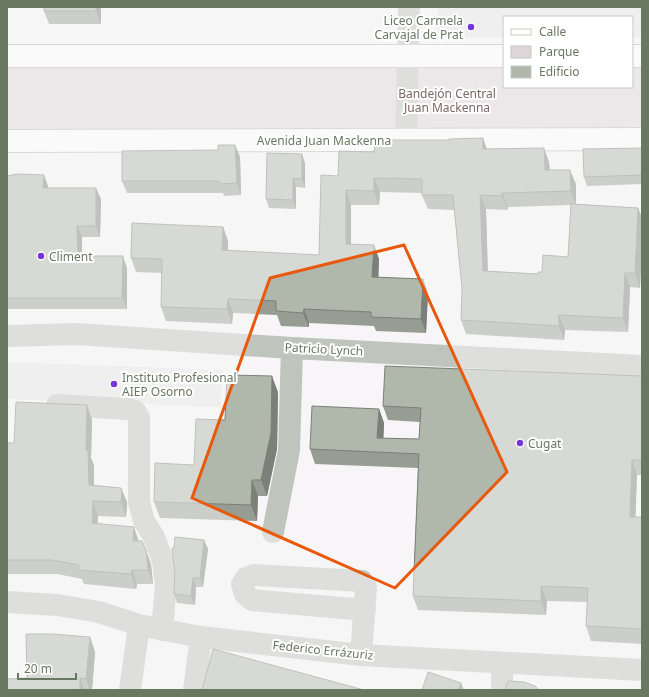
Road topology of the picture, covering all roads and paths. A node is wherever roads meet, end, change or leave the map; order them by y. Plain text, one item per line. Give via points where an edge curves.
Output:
1 (409, 7) edge
2 (7, 56) edge
3 (408, 56) junction
4 (503, 56) edge
5 (406, 140) junction
6 (642, 140) edge
7 (7, 141) edge
8 (7, 336) edge
9 (292, 348) junction
10 (642, 366) edge
11 (40, 404) edge
12 (273, 532) dead end
13 (7, 602) edge
14 (365, 610) junction
15 (139, 625) junction
16 (162, 630) junction
17 (201, 637) junction
18 (361, 655) junction
19 (502, 663) junction
20 (642, 670) edge
21 (130, 690) edge
22 (194, 690) edge
23 (502, 690) edge

1 - 3 street
2 - 3 main road
3 - 4 main road
3 - 5 street
5 - 6 main road, Avenida Juan Mackenna
5 - 7 main road, Avenida Juan Mackenna
8 - 9 street, Patricio Lynch via 76,334
9 - 10 street, Patricio Lynch
9 - 12 street via 289,450
11 - 16 street via 128,409 135,411 139,418 139,502 144,521 154,537 163,561 166,584
13 - 15 street, Federico Errázuriz via 57,605 98,612
14 - 14 street via 366,587 362,581 254,575 246,578 242,584 244,594 252,600
14 - 18 street
15 - 16 street, Federico Errázuriz
15 - 21 street
16 - 17 street, Federico Errázuriz
17 - 18 street, Federico Errázuriz
17 - 22 street
18 - 19 street, Federico Errázuriz
19 - 20 street, Federico Errázuriz
19 - 23 street

